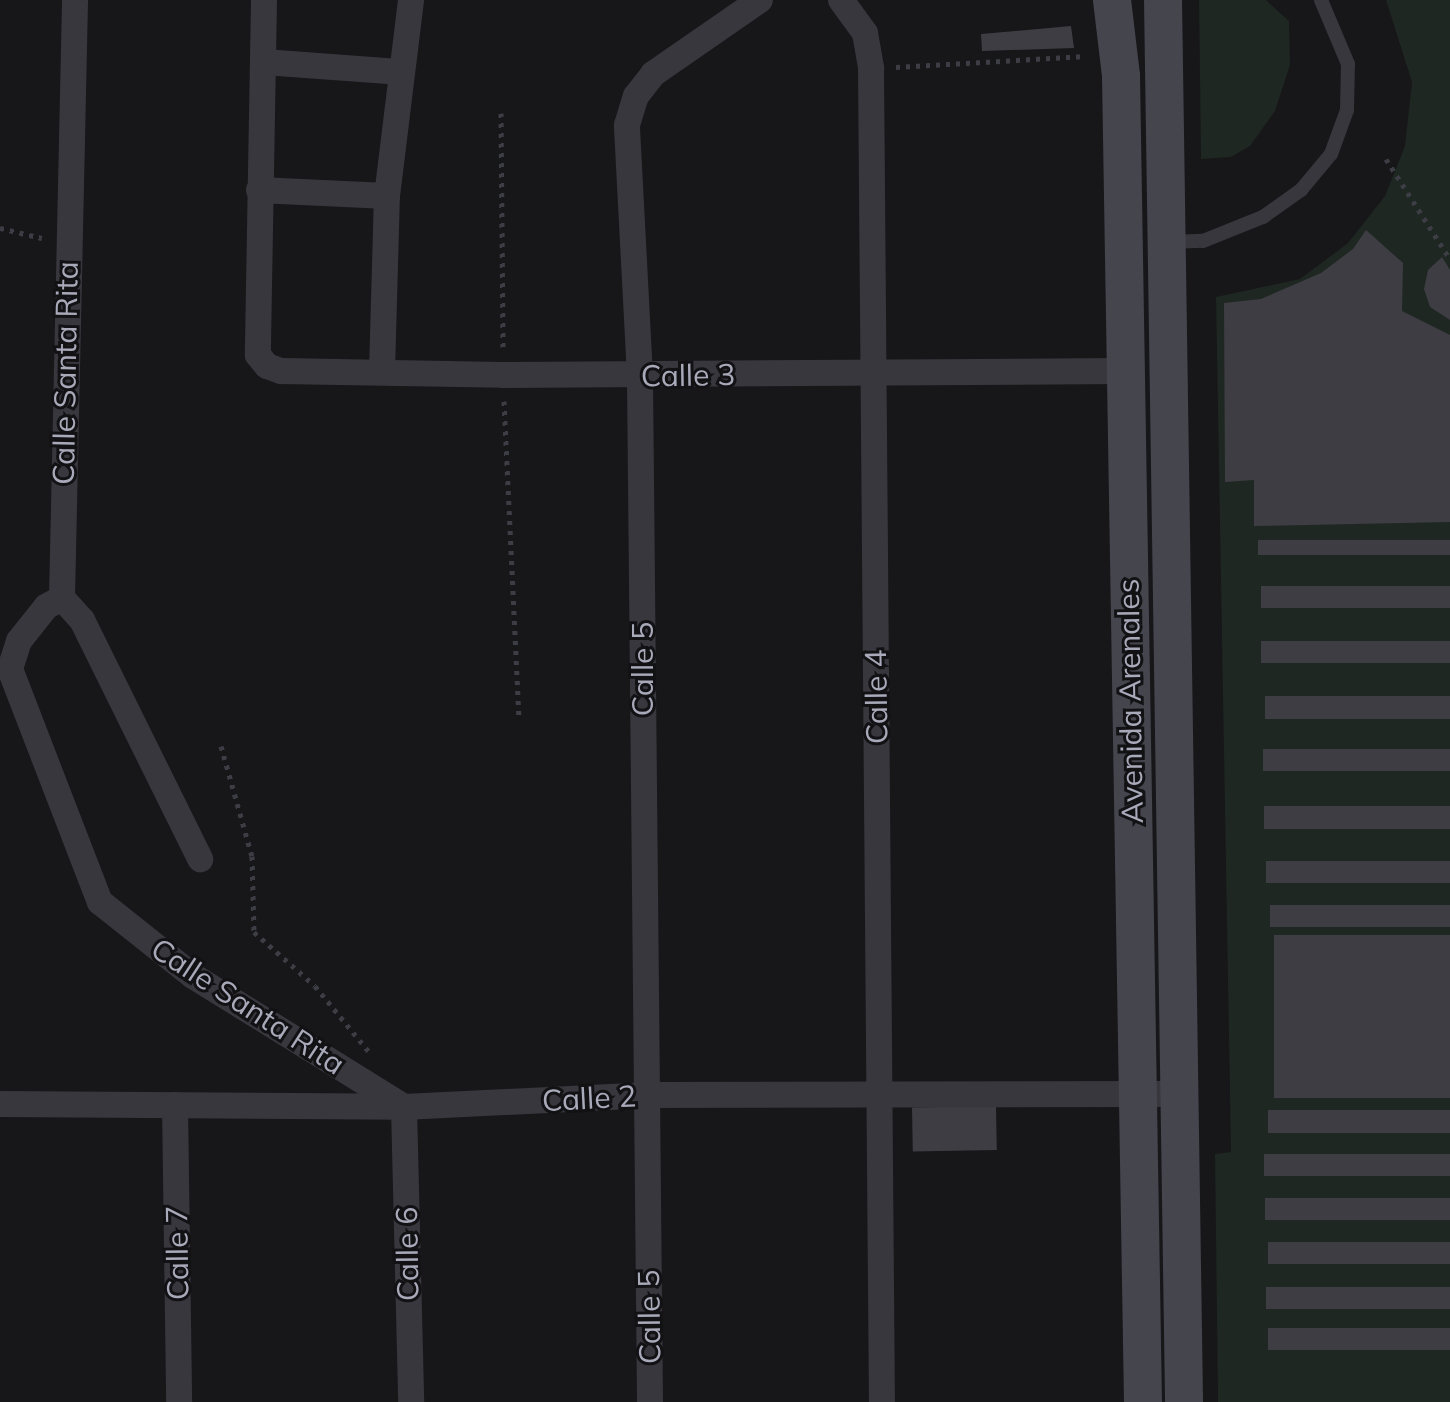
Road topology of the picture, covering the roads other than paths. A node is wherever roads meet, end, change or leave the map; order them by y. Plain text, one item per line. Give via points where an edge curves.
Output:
1 (75, 0) edge
2 (264, 0) edge
3 (411, 0) edge
4 (760, 0) edge
5 (841, 0) edge
6 (1112, 0) edge
7 (1163, 0) edge
8 (1321, 0) edge
9 (264, 62) junction
10 (399, 72) junction
11 (259, 190) junction
12 (387, 196) junction
13 (1165, 242) junction
14 (1124, 371) junction
15 (382, 372) junction
16 (872, 373) junction
17 (640, 376) junction
18 (62, 598) junction
19 (200, 859) dead end
20 (1138, 1093) junction
21 (880, 1094) junction
22 (1178, 1094) junction
23 (646, 1095) junction
24 (0, 1104) edge
25 (175, 1105) junction
26 (404, 1107) junction
27 (179, 1402) edge
28 (411, 1402) edge
29 (650, 1402) edge
30 (882, 1402) edge
31 (1143, 1402) edge
32 (1184, 1402) edge

1 - 18 street, Calle Santa Rita
2 - 9 street
3 - 10 street
4 - 17 street, Calle 5 via 653,74 636,96 627,125
5 - 16 street, Calle 4 via 865,33 871,68
6 - 14 street, Avenida Arenales via 1119,54
7 - 13 street, Avenida Arenales via 1168,96
8 - 13 lane via 1334,19 1348,64 1347,110 1331,154 1301,190 1263,217 1203,241
9 - 10 street
9 - 11 street
10 - 12 street
11 - 12 street
11 - 15 street, Calle 3 via 258,355 281,371
12 - 15 street
13 - 22 street, Avenida Arenales
14 - 16 street, Calle 3
14 - 20 street, Avenida Arenales
15 - 17 street, Calle 3
16 - 17 street, Calle 3
16 - 21 street, Calle 4
17 - 23 street, Calle 5
18 - 19 street via 82,620
18 - 26 street, Calle Santa Rita via 46,607 19,641 10,669 100,902 193,976
20 - 21 street, Calle 2
20 - 22 street, Calle 2
20 - 31 street, Avenida Arenales
21 - 23 street, Calle 2
21 - 30 street, Calle 4
22 - 32 street, Avenida Arenales
23 - 26 street, Calle 2
23 - 29 street, Calle 5
24 - 25 street, Calle 2
25 - 26 street, Calle 2
25 - 27 street, Calle 7
26 - 28 street, Calle 6

